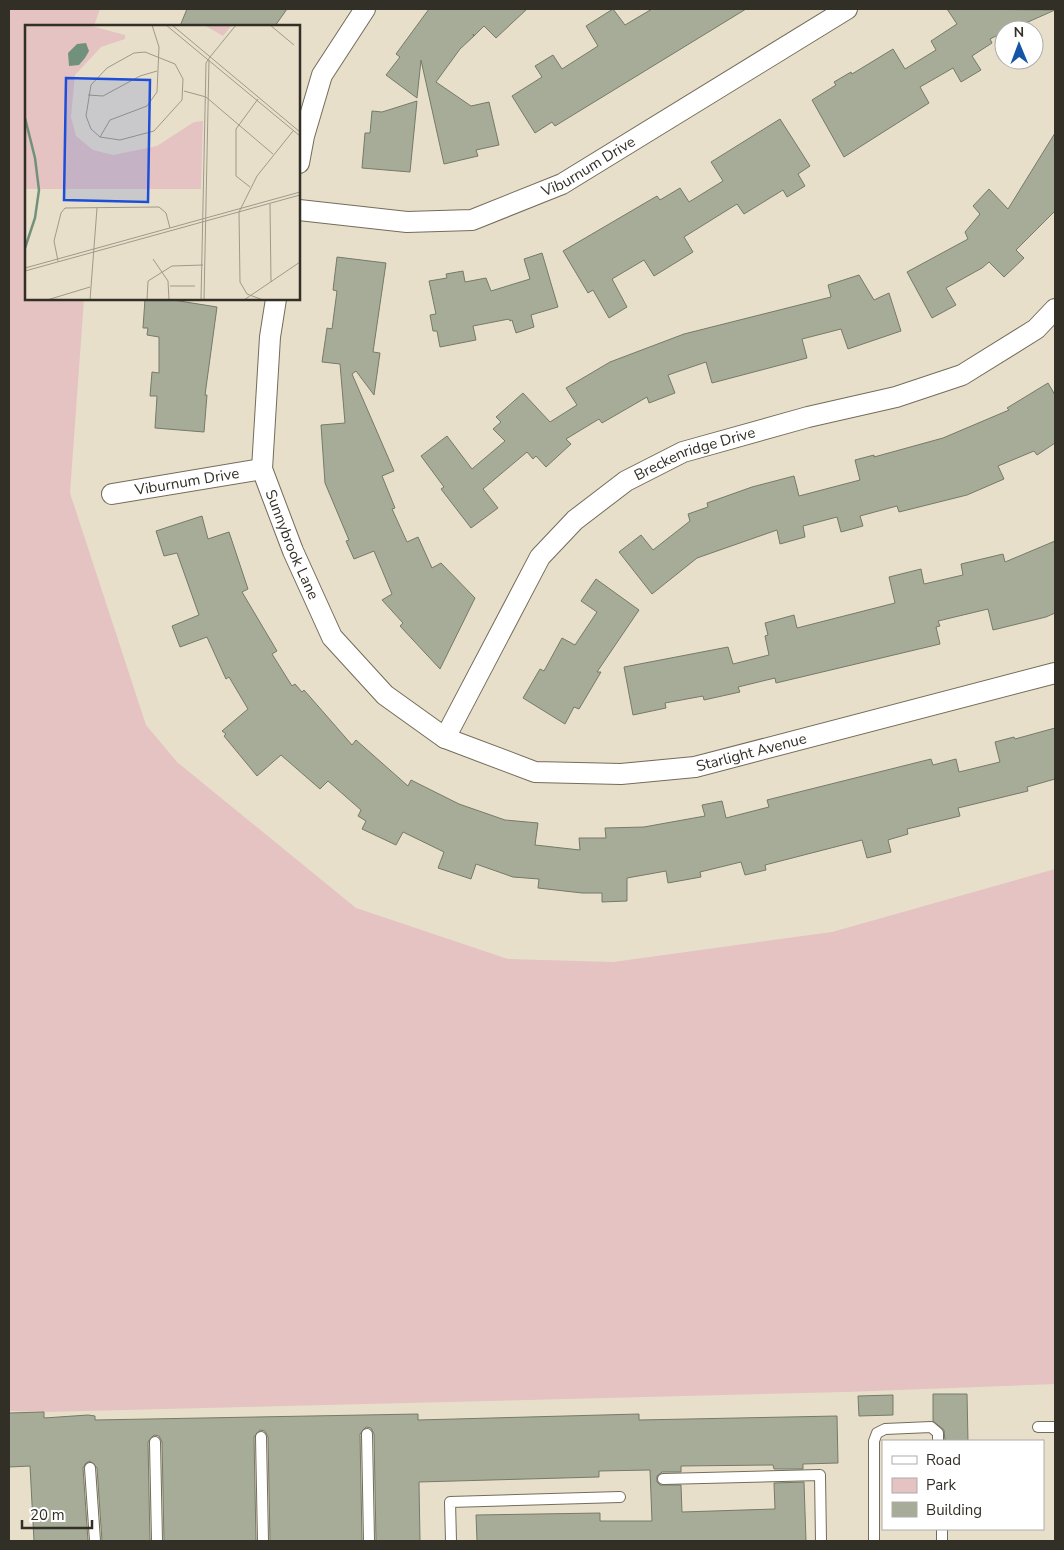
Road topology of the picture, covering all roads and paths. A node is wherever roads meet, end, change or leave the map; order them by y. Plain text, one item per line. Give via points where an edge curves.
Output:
1 (365, 9) edge
2 (847, 9) edge
3 (300, 158) edge
4 (300, 210) edge
5 (276, 300) edge
6 (1055, 309) edge
7 (262, 470) junction
8 (112, 494) dead end
9 (1055, 673) edge
10 (444, 738) junction
11 (1038, 1427) dead end
12 (1055, 1427) edge
13 (367, 1434) dead end
14 (261, 1437) dead end
15 (938, 1440) edge
16 (155, 1442) dead end
17 (90, 1468) dead end
18 (663, 1479) dead end
19 (620, 1497) dead end
20 (95, 1541) edge
21 (157, 1541) edge
22 (263, 1541) edge
23 (369, 1541) edge
24 (451, 1541) edge
25 (821, 1541) edge
26 (874, 1541) edge

1 - 3 street via 322,75
2 - 4 street, Viburnum Drive via 562,184 472,220 408,222
5 - 7 street, Sunnybrook Lane via 270,337
6 - 10 street, Breckenridge Drive via 1036,329 962,375 896,397 808,417 683,452 626,481 574,520 540,557
7 - 8 street, Viburnum Drive
7 - 10 street, Sunnybrook Lane via 293,551 332,636 385,695
9 - 10 street, Starlight Avenue via 685,768 621,774 535,772
11 - 12 lane
13 - 23 lane
14 - 22 lane
15 - 26 lane via 938,1433 931,1427 884,1428 876,1432
16 - 21 lane
17 - 20 lane
18 - 25 lane via 820,1475
19 - 24 lane via 450,1502

